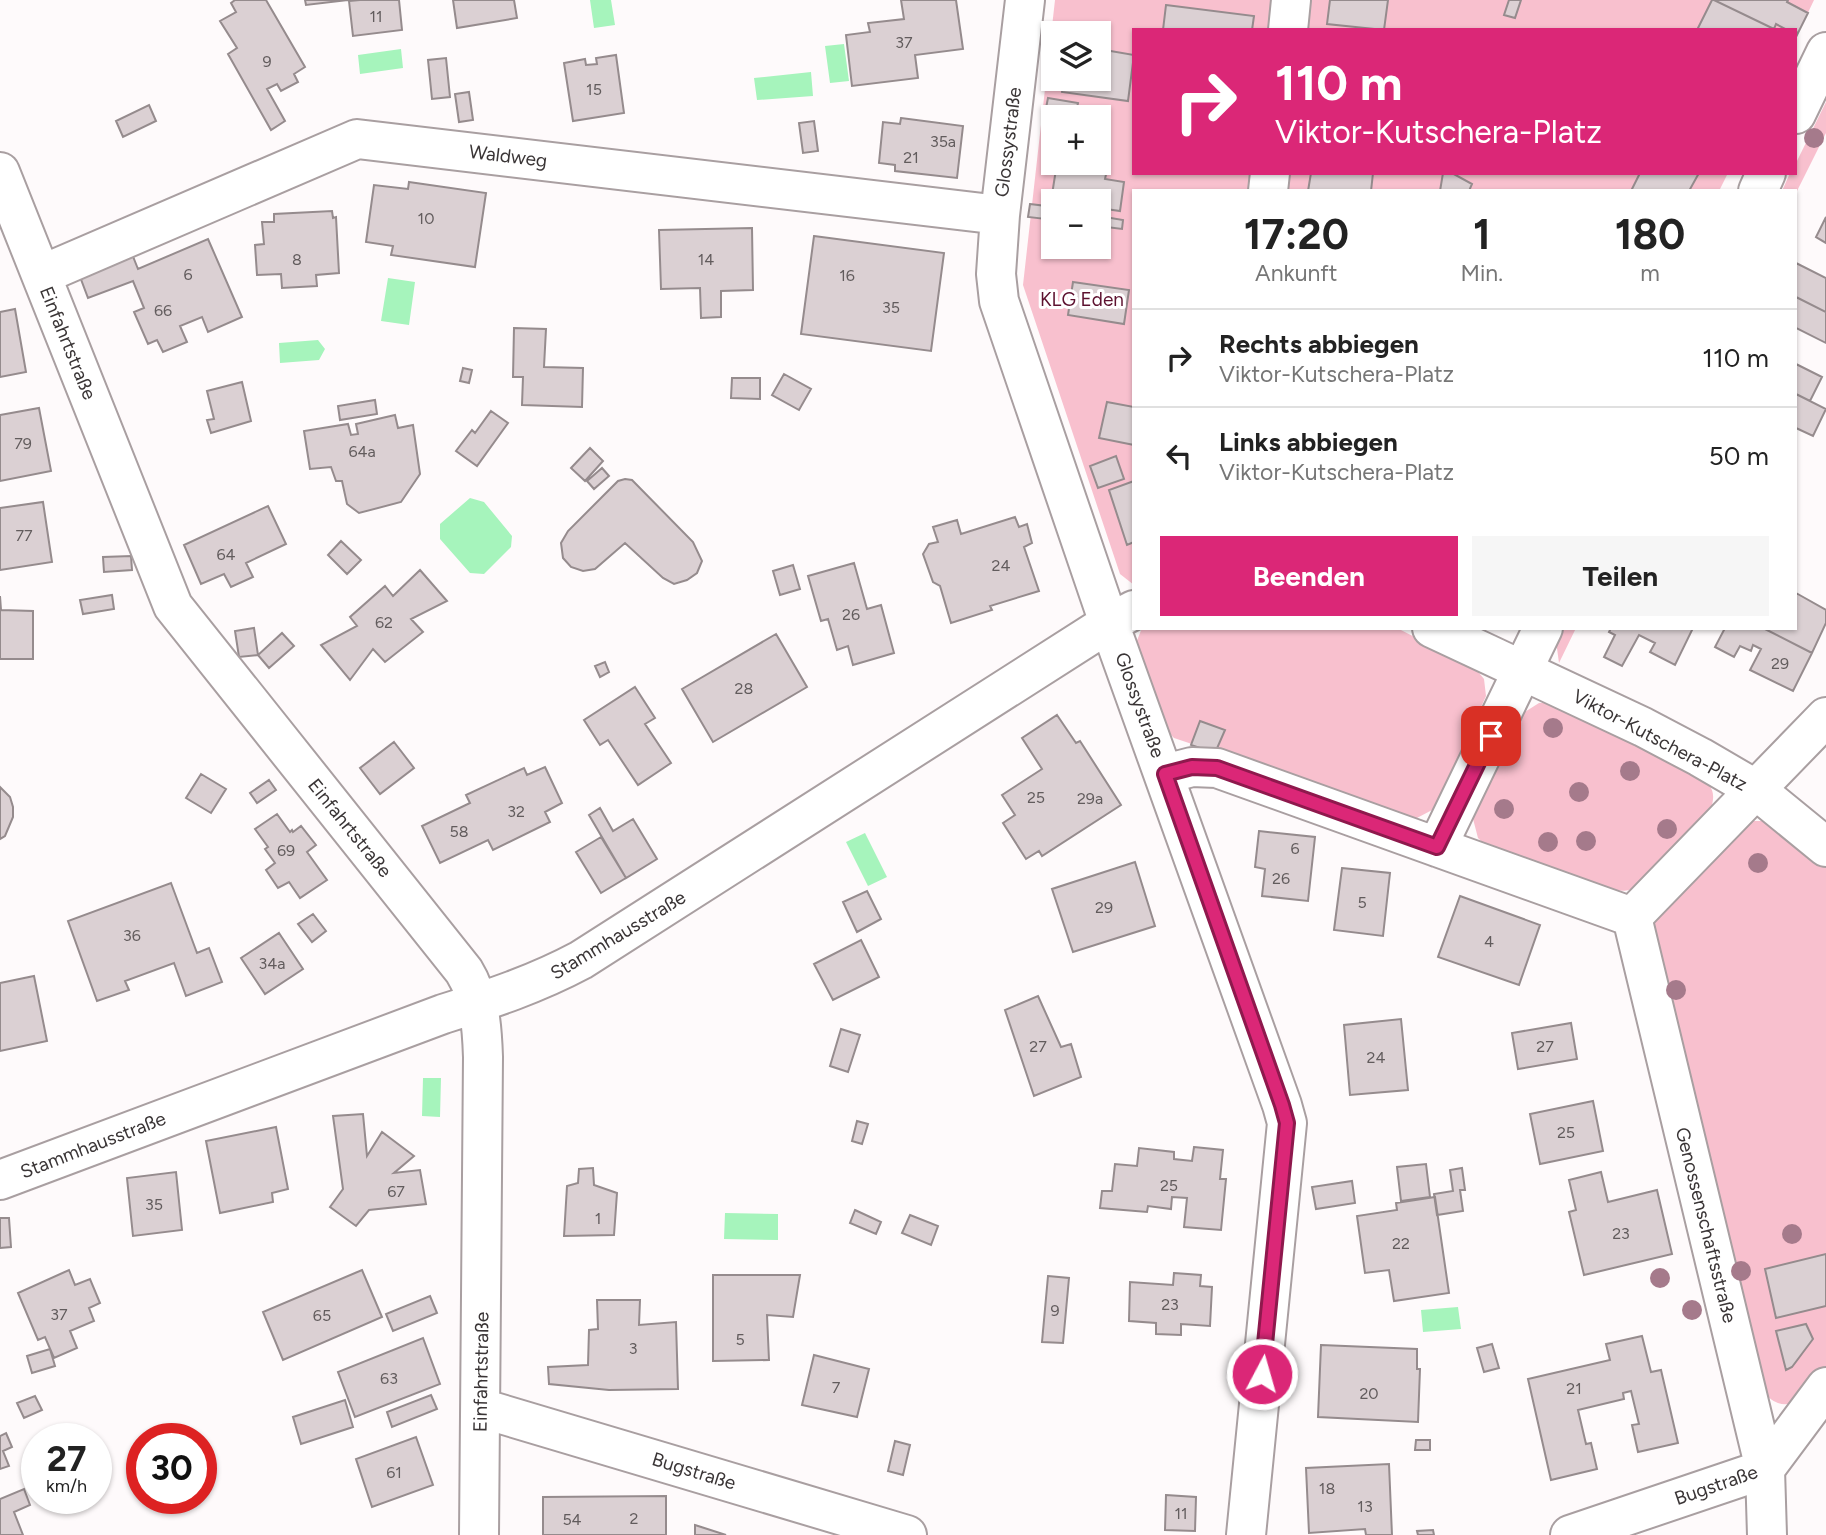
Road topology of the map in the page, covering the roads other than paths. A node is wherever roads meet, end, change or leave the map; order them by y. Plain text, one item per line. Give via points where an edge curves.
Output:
1 (1025, 0) edge
2 (1291, 0) edge
3 (1288, 28) edge
4 (1826, 52) edge
5 (1797, 112) edge
6 (0, 172) edge
7 (1000, 215) junction
8 (41, 275) junction
9 (1122, 616) edge
10 (1436, 630) edge
11 (1542, 630) edge
12 (1523, 670) junction
13 (1826, 717) edge
14 (1165, 774) junction
15 (1755, 789) junction
16 (1437, 847) junction
17 (1826, 847) edge
18 (1632, 917) junction
19 (478, 1003) junction
20 (0, 1180) edge
21 (1826, 1387) edge
22 (481, 1408) junction
23 (1765, 1469) junction
24 (479, 1535) edge
25 (907, 1535) edge
26 (1246, 1535) edge
27 (1570, 1535) edge
28 (1767, 1535) edge

1 - 7 street, Glossystraße
2 - 3 street
4 - 5 street
6 - 8 street, Einfahrtstraße
7 - 8 street, Waldweg via 357,139
7 - 9 street, Glossystraße via 999,301
8 - 19 street, Einfahrtstraße via 173,607 464,971
9 - 14 street, Glossystraße
9 - 19 street, Stammhausstraße via 581,960 547,978
10 - 12 street, Viktor-Kutschera-Platz
11 - 12 street
12 - 15 street, Viktor-Kutschera-Platz via 1643,727
12 - 16 street
13 - 15 street
14 - 16 street via 1192,767 1217,768
14 - 26 street, Glossystraße via 1287,1123
15 - 17 street
15 - 18 street, Viktor-Kutschera-Platz
16 - 18 street
18 - 23 street, Genossenschaftsstraße
19 - 20 street, Stammhausstraße
19 - 22 street, Einfahrtstraße via 483,1057
21 - 23 street, Bugstraße
22 - 24 street, Einfahrtstraße
22 - 25 street, Bugstraße
23 - 27 street, Bugstraße
23 - 28 street, Genossenschaftsstraße

